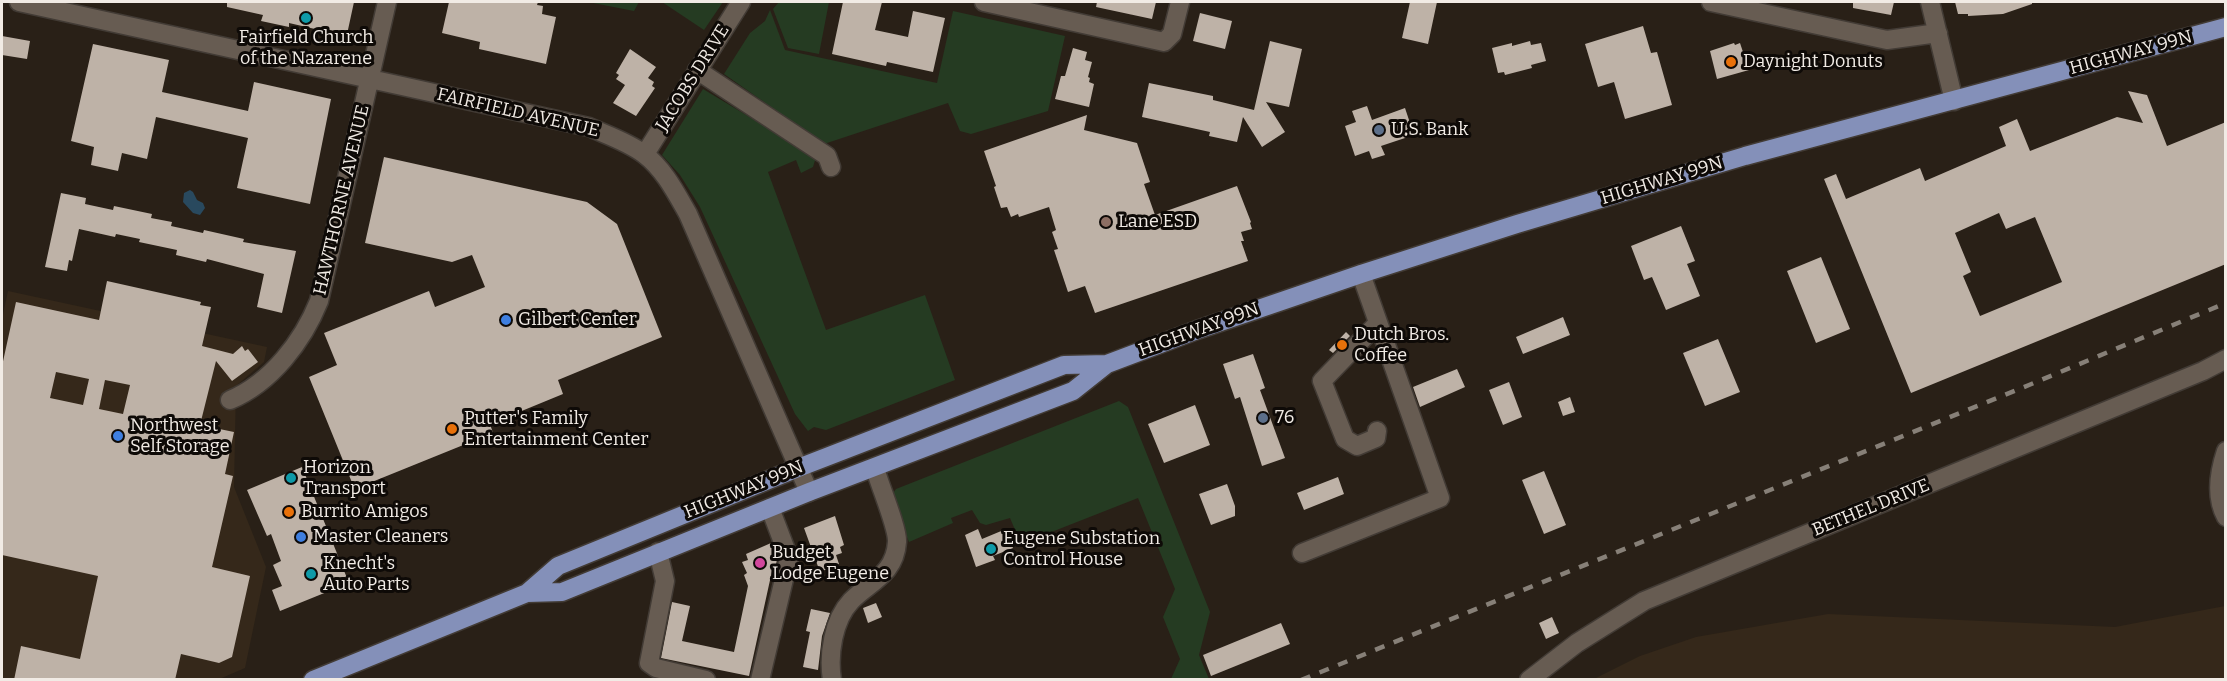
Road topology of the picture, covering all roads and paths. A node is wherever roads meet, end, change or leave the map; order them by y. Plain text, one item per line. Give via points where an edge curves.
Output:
1 (19, 2) edge
2 (387, 2) edge
3 (741, 2) edge
4 (984, 2) edge
5 (1180, 2) edge
6 (1711, 2) edge
7 (1930, 2) edge
8 (2226, 27) edge
9 (1938, 33) junction
10 (697, 70) junction
11 (370, 79) junction
12 (1954, 101) junction
13 (645, 154) junction
14 (831, 167) dead end
15 (1361, 274) junction
16 (1378, 323) junction
17 (1107, 364) junction
18 (2224, 365) edge
19 (230, 400) dead end
20 (1377, 431) dead end
21 (2226, 451) edge
22 (798, 468) junction
23 (875, 468) junction
24 (809, 492) junction
25 (770, 508) junction
26 (2226, 517) edge
27 (658, 552) junction
28 (1302, 553) dead end
29 (527, 593) junction
30 (313, 680) edge
31 (706, 680) edge
32 (760, 680) edge
33 (832, 680) edge
34 (1529, 680) edge

1 - 11 street, FAIRFIELD AVENUE
2 - 11 street, HAWTHORNE AVENUE
3 - 10 street, JACOBS DRIVE
4 - 5 street via 1164,42 1172,34
6 - 9 street via 1887,40
7 - 9 street
8 - 12 main road, HIGHWAY 99N
9 - 12 street
10 - 13 street, JACOBS DRIVE
10 - 14 street via 827,156
11 - 13 street, FAIRFIELD AVENUE via 589,127
11 - 19 street, HAWTHORNE AVENUE via 313,316 286,355 259,382
12 - 15 main road, HIGHWAY 99N via 1713,166
13 - 22 street, FAIRFIELD AVENUE via 669,181 688,214
15 - 16 street
15 - 17 main road, HIGHWAY 99N
16 - 20 street via 1322,381 1345,440 1357,446 1376,438
16 - 28 street via 1440,498
17 - 22 main road, HIGHWAY 99N via 1064,364
17 - 23 main road, HIGHWAY 99N via 1073,391
18 - 34 street, BETHEL DRIVE via 1644,601 1577,643
21 - 26 street via 2220,468 2219,493
22 - 24 street, FAIRFIELD AVENUE
22 - 29 main road, HIGHWAY 99N via 558,566
23 - 24 main road, HIGHWAY 99N
23 - 33 street via 896,533 896,547 883,575 845,608 835,631
24 - 25 main road, HIGHWAY 99N
25 - 27 main road, HIGHWAY 99N
25 - 32 street via 789,558
27 - 29 main road, HIGHWAY 99N via 562,592
27 - 31 street via 665,581 649,663 656,669
29 - 30 main road, HIGHWAY 99N

